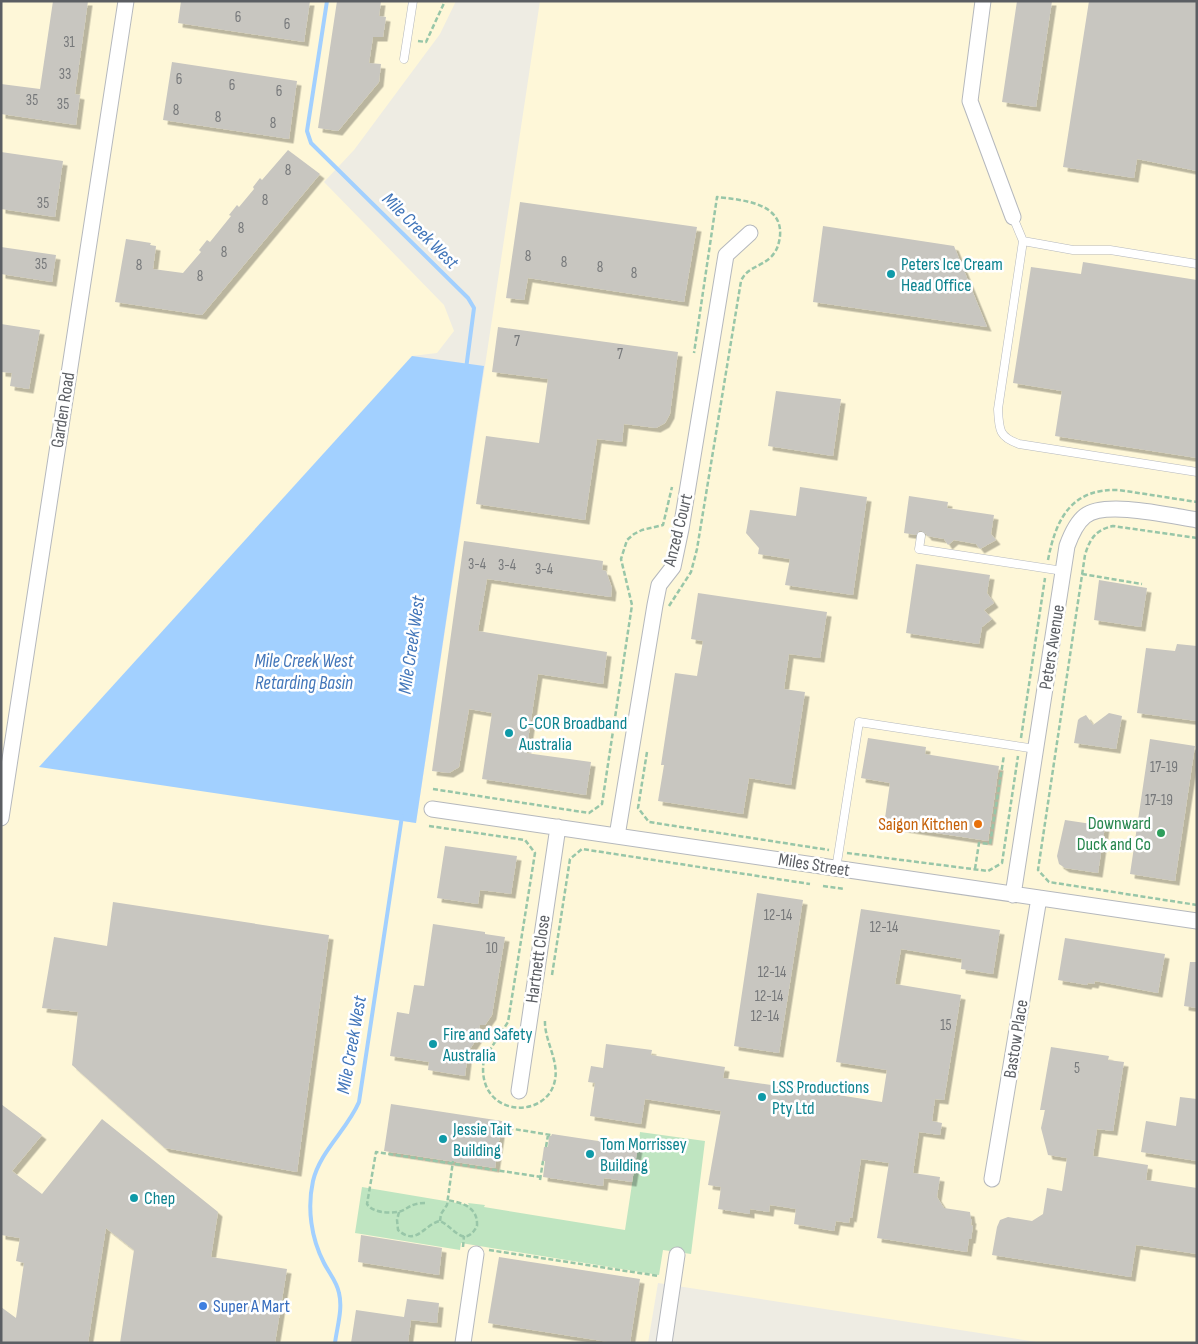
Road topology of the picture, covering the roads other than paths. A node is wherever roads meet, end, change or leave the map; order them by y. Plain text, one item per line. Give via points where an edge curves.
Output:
1 (126, 1) edge
2 (412, 1) edge
3 (983, 1) edge
4 (404, 59) dead end
5 (1013, 217) joint
6 (750, 233) dead end
7 (1024, 241) junction
8 (1197, 264) edge
9 (1197, 472) edge
10 (1197, 520) edge
11 (921, 536) dead end
12 (1063, 571) junction
13 (1036, 749) junction
14 (432, 809) dead end
15 (1, 818) edge
16 (558, 827) junction
17 (617, 836) junction
18 (836, 869) junction
19 (1013, 895) junction
20 (1038, 898) junction
21 (1197, 921) edge
22 (519, 1091) dead end
23 (992, 1179) dead end
24 (473, 1252) road end
25 (678, 1255) dead end
26 (463, 1343) edge
27 (664, 1343) edge

1 - 15 street, Garden Road
2 - 4 lane
3 - 5 street via 970,102
5 - 7 lane
6 - 17 street, Anzed Court via 726,255 681,529 673,567 660,585 655,605
7 - 8 lane
7 - 9 lane via 998,409 998,427 1007,440
10 - 12 street, Peters Avenue via 1101,508 1085,515 1073,530
11 - 12 lane via 919,549
12 - 13 street, Peters Avenue
13 - 18 lane via 859,722
13 - 19 street, Peters Avenue
14 - 16 street, Miles Street
16 - 17 street, Miles Street
16 - 22 street, Hartnett Close
17 - 18 street, Miles Street
18 - 19 street, Miles Street
19 - 20 street, Miles Street
20 - 21 street, Miles Street
20 - 23 street, Bastow Place
24 - 26 street
25 - 27 street

